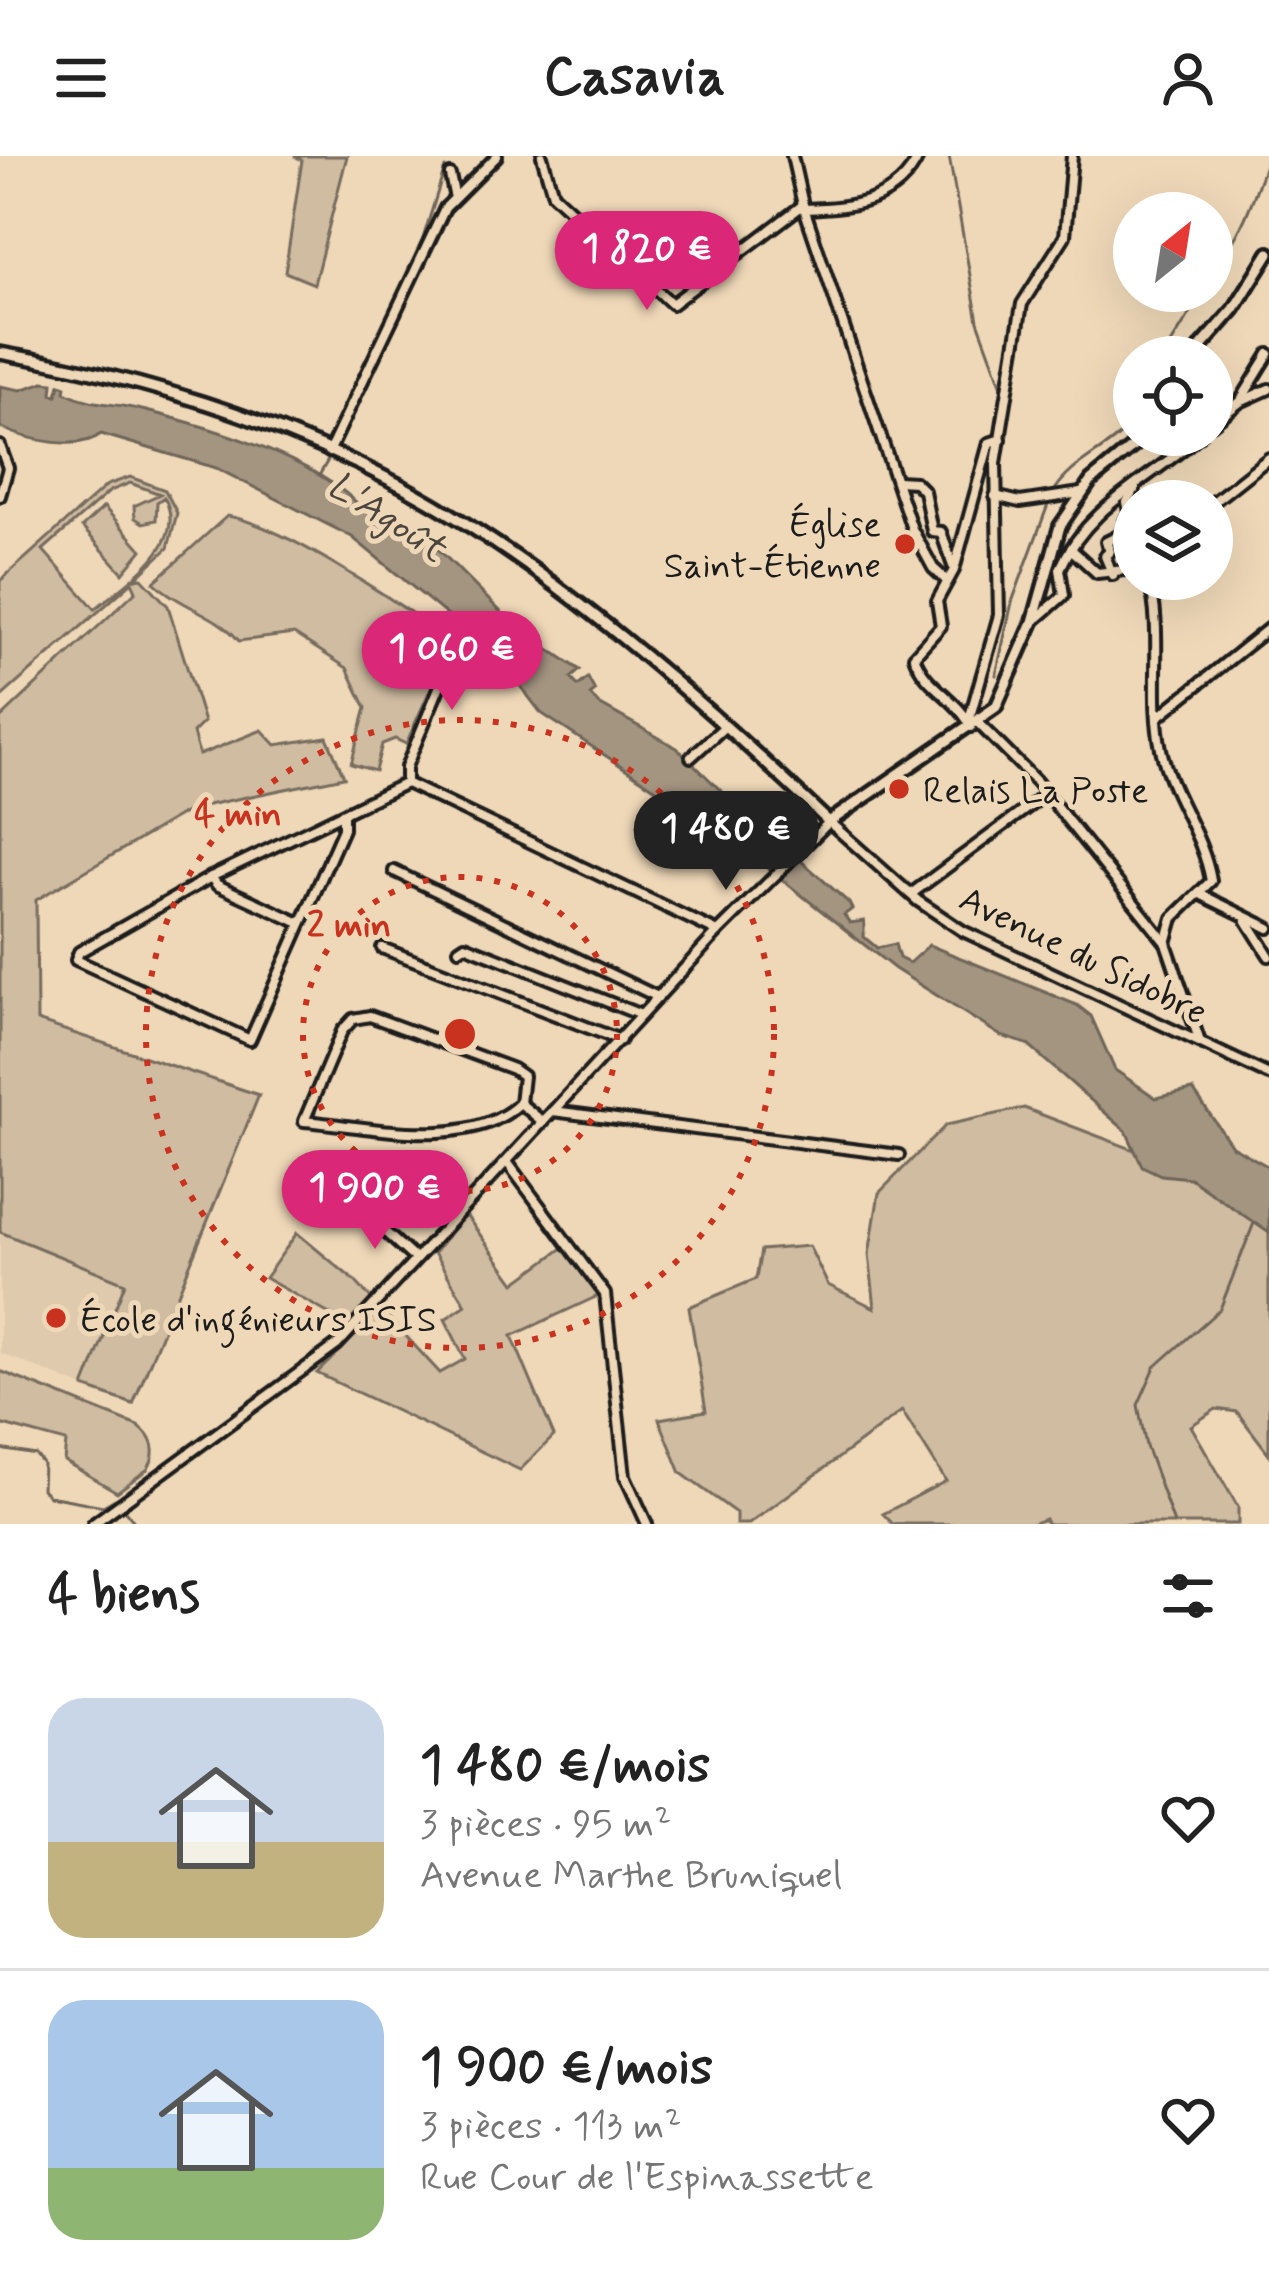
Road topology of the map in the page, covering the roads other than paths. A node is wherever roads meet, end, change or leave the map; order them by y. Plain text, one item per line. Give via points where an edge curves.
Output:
1 (497, 156) edge
2 (542, 156) edge
3 (792, 156) edge
4 (919, 156) edge
5 (1072, 156) edge
6 (450, 175) dead end
7 (454, 194) junction
8 (804, 207) junction
9 (1269, 254) edge
10 (1210, 336) edge
11 (0, 353) edge
12 (1269, 354) edge
13 (1269, 389) edge
14 (1240, 402) junction
15 (1233, 408) edge
16 (1001, 439) junction
17 (0, 446) edge
18 (328, 453) junction
19 (1123, 456) edge
20 (1174, 456) edge
21 (1269, 458) edge
22 (1143, 480) edge
23 (897, 481) junction
24 (1233, 486) edge
25 (1081, 493) junction
26 (0, 496) edge
27 (994, 496) junction
28 (1113, 499) edge
29 (932, 531) junction
30 (915, 535) junction
31 (1113, 538) edge
32 (1072, 551) junction
33 (954, 570) junction
34 (1113, 575) joint
35 (946, 580) junction
36 (1150, 600) edge
37 (1034, 622) junction
38 (1269, 628) edge
39 (459, 640) dead end
40 (1157, 718) junction
41 (972, 723) junction
42 (723, 728) junction
43 (691, 757) dead end
44 (406, 783) junction
45 (1046, 794) junction
46 (343, 815) junction
47 (829, 822) junction
48 (394, 871) dead end
49 (211, 877) junction
50 (910, 894) junction
51 (1202, 895) junction
52 (1247, 920) junction
53 (300, 923) junction
54 (1269, 928) edge
55 (718, 932) junction
56 (1166, 943) junction
57 (382, 948) dead end
58 (459, 949) dead end
59 (1269, 956) edge
60 (659, 997) junction
61 (642, 1015) junction
62 (1199, 1039) junction
63 (620, 1040) junction
64 (1269, 1075) edge
65 (520, 1103) junction
66 (554, 1111) junction
67 (543, 1122) junction
68 (899, 1155) dead end
69 (507, 1162) junction
70 (363, 1212) dead end
71 (416, 1259) junction
72 (93, 1524) edge
73 (647, 1524) edge

1 - 7 street
2 - 8 street via 553,194 672,304
3 - 8 street
4 - 8 street via 877,200
5 - 16 street via 1065,236 1022,304
6 - 7 street
7 - 18 street
8 - 23 street
9 - 10 main road
11 - 18 main road via 139,380
12 - 14 street
13 - 14 street
14 - 15 street
16 - 27 street
16 - 33 street via 989,442
17 - 26 street via 8,468
18 - 42 main road via 396,483 513,557
19 - 25 main road
20 - 22 street
21 - 24 street
23 - 29 street via 924,491
23 - 30 street
25 - 27 street via 1020,502
25 - 37 main road via 1048,551
27 - 41 street via 999,615
28 - 32 street
29 - 30 street
29 - 33 street via 941,532
30 - 35 street
31 - 34 street via 1105,556
32 - 34 street via 1097,573
32 - 37 street via 1060,569 1064,595
33 - 35 street
35 - 41 street via 937,601 941,626 914,656 932,688
36 - 40 street
37 - 41 main road via 1008,689
38 - 40 street
39 - 44 street
40 - 51 street via 1174,797 1208,865 1211,881
41 - 45 street
41 - 47 main road
42 - 43 street
42 - 47 main road
44 - 46 street
44 - 55 street
45 - 50 street
45 - 56 street
46 - 49 street
46 - 53 street
47 - 50 street, Avenue du Sidobre
47 - 55 street
48 - 60 street
49 - 53 street
49 - 53 street via 75,958 250,1040
50 - 62 street, Avenue du Sidobre via 963,931
51 - 52 street
51 - 56 street via 1173,918
52 - 54 street
52 - 59 street
55 - 60 street
56 - 62 street
57 - 63 street
58 - 61 street
60 - 61 street
61 - 63 street
62 - 64 street, Avenue du Sidobre
63 - 66 street
65 - 65 street via 462,1129 304,1121 342,1031 370,1016 513,1069 523,1076
65 - 67 street
66 - 67 street
66 - 68 street
67 - 69 street
69 - 71 street
69 - 73 street via 605,1294 625,1476
70 - 71 street
71 - 72 street via 312,1368

